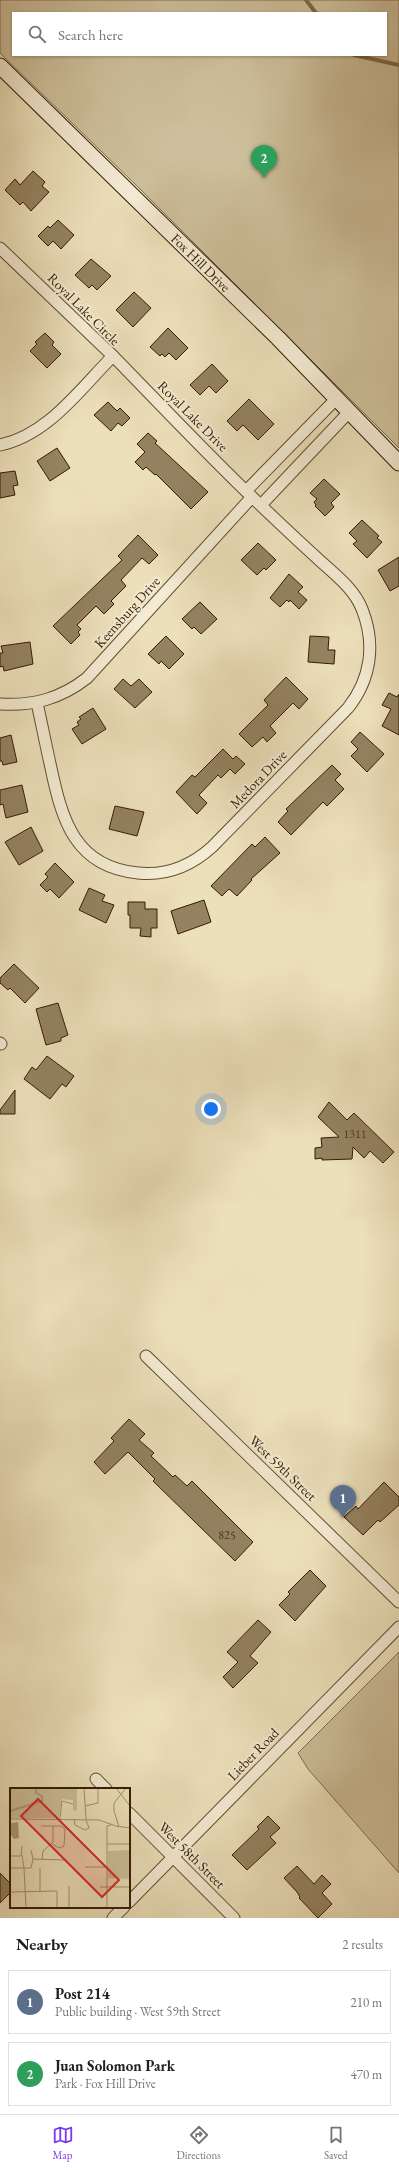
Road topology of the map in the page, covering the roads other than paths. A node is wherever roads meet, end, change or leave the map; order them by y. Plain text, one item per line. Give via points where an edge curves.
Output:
1 (0, 66) edge
2 (0, 248) edge
3 (113, 356) junction
4 (337, 398) junction
5 (350, 411) junction
6 (0, 445) edge
7 (399, 463) edge
8 (249, 494) junction
9 (261, 505) junction
10 (37, 703) junction
11 (0, 704) edge
12 (146, 1356) dead end
13 (399, 1602) edge
14 (399, 1627) edge
15 (96, 1779) dead end
16 (105, 1788) edge
17 (130, 1814) edge
18 (172, 1858) junction
19 (130, 1901) edge
20 (123, 1908) edge
21 (113, 1918) edge
22 (234, 1918) edge

1 - 4 street, Fox Hill Drive via 179,239
2 - 3 street, Royal Lake Circle
3 - 6 street, Royal Lake Circle via 48,422 26,436
3 - 8 street, Royal Lake Drive
4 - 5 street, Fox Hill Drive
4 - 8 street, Keensburg Drive
5 - 7 street, Fox Hill Drive
5 - 9 street
8 - 9 street, Medora Drive
8 - 10 street, Keensburg Drive via 87,678 65,694
9 - 10 street, Medora Drive via 352,593 362,608 368,624 370,662 360,690 348,708 212,847 188,865 152,874 128,872 89,853 76,840 61,813
10 - 11 street, Keensburg Drive
12 - 13 street, West 59th Street
14 - 18 street, Lieber Road
15 - 16 street
17 - 18 street, West 58th Street
18 - 19 street, Lieber Road
18 - 22 street, West 58th Street
20 - 21 street

